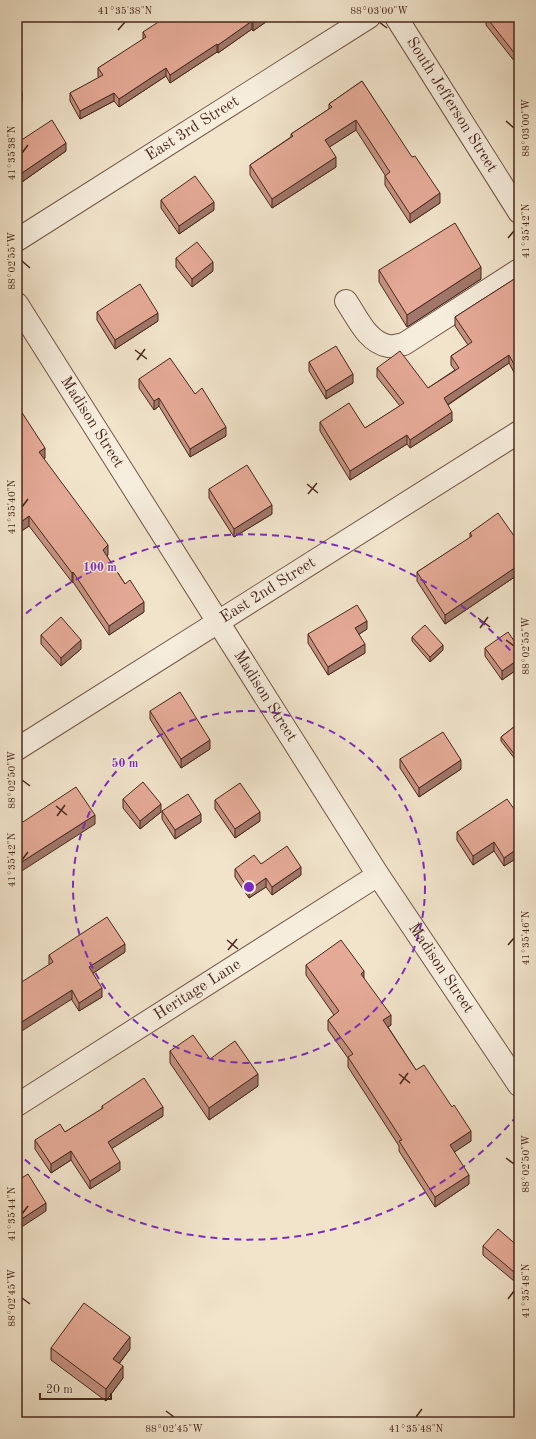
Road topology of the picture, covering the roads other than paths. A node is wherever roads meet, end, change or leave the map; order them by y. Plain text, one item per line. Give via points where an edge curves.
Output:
1 (369, 17) edge
2 (396, 17) edge
3 (519, 212) edge
4 (17, 240) edge
5 (519, 270) edge
6 (346, 301) dead end
7 (17, 304) edge
8 (519, 432) edge
9 (218, 621) junction
10 (17, 749) edge
11 (378, 875) junction
12 (519, 1086) edge
13 (17, 1105) edge

1 - 4 street, East 3rd Street
2 - 3 street, South Jefferson Street
5 - 6 street via 404,344 390,347 375,342
7 - 9 street, Madison Street
8 - 9 street, East 2nd Street
9 - 10 street, East 2nd Street
9 - 11 street, Madison Street
11 - 12 street, Madison Street
11 - 13 street, Heritage Lane

